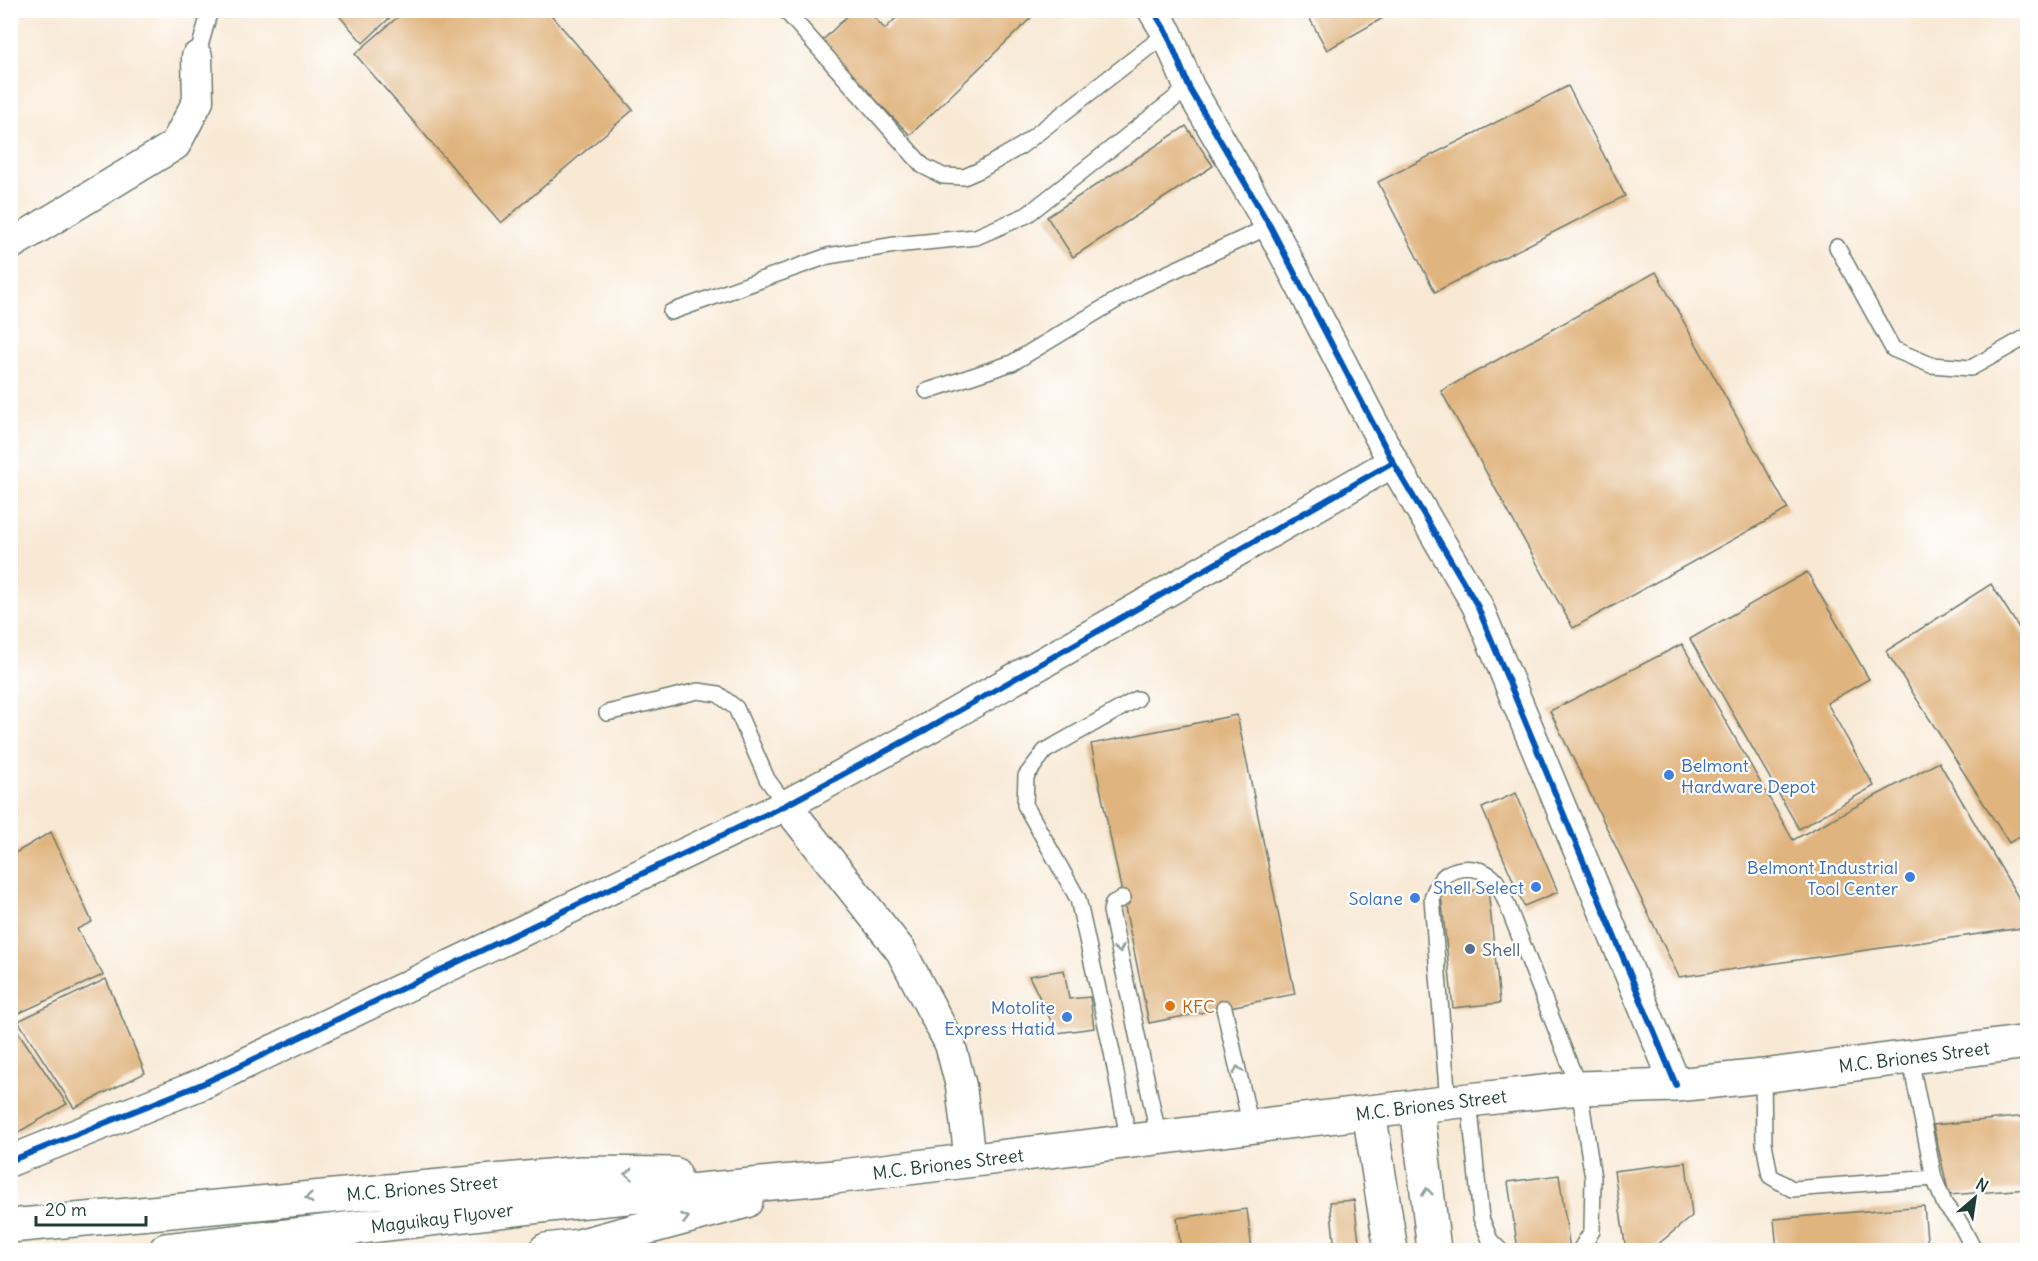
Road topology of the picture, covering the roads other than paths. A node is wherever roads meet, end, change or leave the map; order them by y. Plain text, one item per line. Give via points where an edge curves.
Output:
1 (210, 10) edge
2 (784, 10) edge
3 (1160, 22) edge
4 (197, 57) joint
5 (1190, 87) junction
6 (1270, 226) junction
7 (10, 245) edge
8 (1838, 247) dead end
9 (671, 312) dead end
10 (2028, 336) edge
11 (927, 391) dead end
12 (1393, 462) junction
13 (1137, 699) dead end
14 (607, 713) dead end
15 (786, 805) junction
16 (1123, 898) dead end
17 (1224, 1008) dead end
18 (2028, 1042) edge
19 (1910, 1058) junction
20 (1763, 1076) junction
21 (1676, 1085) junction
22 (1579, 1088) junction
23 (1445, 1103) junction
24 (1369, 1112) junction
25 (1251, 1127) junction
26 (1144, 1141) junction
27 (10, 1161) edge
28 (970, 1161) junction
29 (834, 1177) junction
30 (1934, 1178) junction
31 (575, 1202) joint
32 (10, 1226) edge
33 (166, 1251) edge
34 (546, 1251) edge
35 (1391, 1251) edge
36 (1434, 1251) edge
37 (1500, 1251) edge
38 (1580, 1251) edge
39 (1974, 1251) edge

1 - 4 lane
2 - 3 lane via 923,166 943,176 964,177 1021,146
3 - 5 street
4 - 7 street via 198,101 175,145
5 - 6 street
5 - 9 lane via 1027,215 976,237 828,256
6 - 11 lane via 1140,286 1012,363
6 - 12 street
8 - 10 lane via 1893,349 1931,365 1971,368
12 - 15 street via 927,729
12 - 21 street via 1477,605
13 - 26 lane via 1045,751 1026,776 1025,805 1078,899 1112,1052
14 - 15 lane via 698,691 718,694 736,708 767,779
15 - 27 street via 202,1084
15 - 28 street via 901,951 950,1044 961,1086
16 -> 26 lane via 1113,903 1111,911
25 -> 17 lane
18 - 19 main road, M.C. Briones Street
19 - 20 main road, M.C. Briones Street
19 - 30 lane
20 - 21 main road, M.C. Briones Street
20 - 30 lane via 1764,1143 1770,1176 1792,1189
21 - 22 main road, M.C. Briones Street
22 - 23 main road, M.C. Briones Street
22 - 23 lane via 1496,881 1485,872 1458,869 1437,885 1432,898
22 - 38 lane via 1593,1178 1592,1232
23 - 24 main road, M.C. Briones Street
36 -> 23 main road
23 - 37 lane via 1481,1218 1490,1240
24 - 25 main road, M.C. Briones Street
24 - 35 main road
25 - 26 main road, M.C. Briones Street
26 - 28 main road, M.C. Briones Street
28 - 29 main road, M.C. Briones Street
29 - 31 main road, M.C. Briones Street
29 -> 32 main road, M.C. Briones Street via 581,1173
34 -> 29 main road, M.C. Briones Street via 579,1246
30 - 39 lane via 1945,1205 1960,1223
31 - 33 main road, Maguikay Flyover

